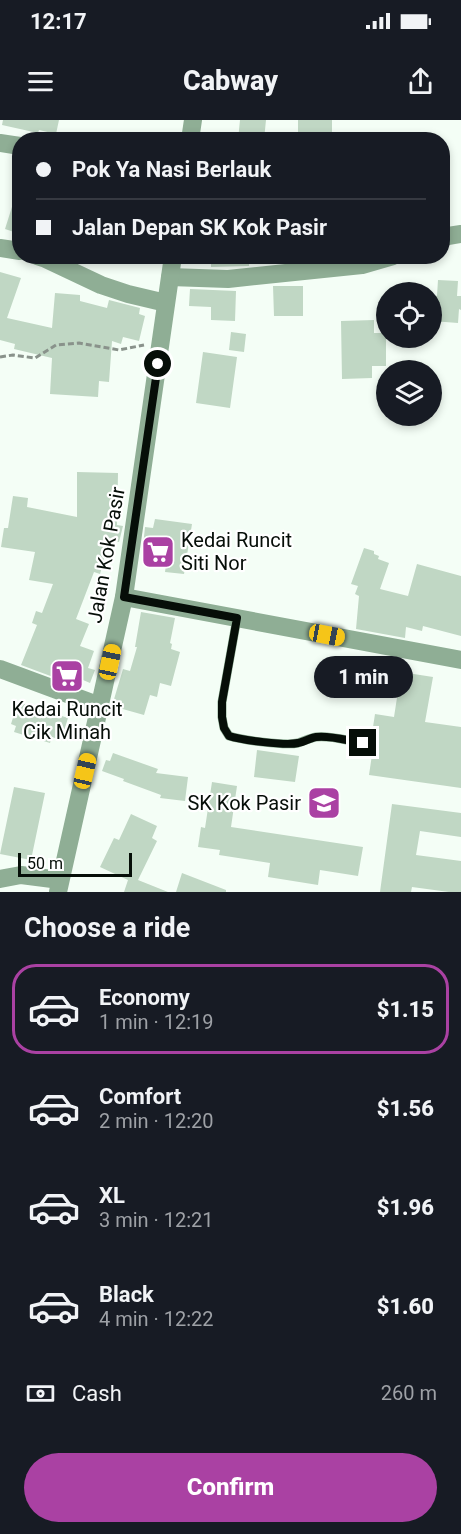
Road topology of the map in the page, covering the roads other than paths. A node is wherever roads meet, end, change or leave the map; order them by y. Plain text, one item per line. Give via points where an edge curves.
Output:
1 (57, 264) edge
2 (172, 264) edge
3 (365, 264) edge
4 (170, 277) junction
5 (166, 303) junction
6 (124, 597) junction
7 (237, 618) junction
8 (461, 660) edge
9 (0, 669) edge
10 (100, 706) junction
11 (363, 743) dead end
12 (0, 879) edge
13 (59, 886) edge

1 - 5 street via 101,285
2 - 4 street, Jalan Kok Pasir
3 - 4 street via 228,279
4 - 5 street, Jalan Kok Pasir
5 - 6 street, Jalan Kok Pasir
6 - 7 street
6 - 10 street, Jalan Kok Pasir
7 - 8 street
7 - 11 lane via 222,702 224,728 229,736 287,744 315,737
9 - 10 street
10 - 13 street, Jalan Kok Pasir
12 - 13 street via 21,875

